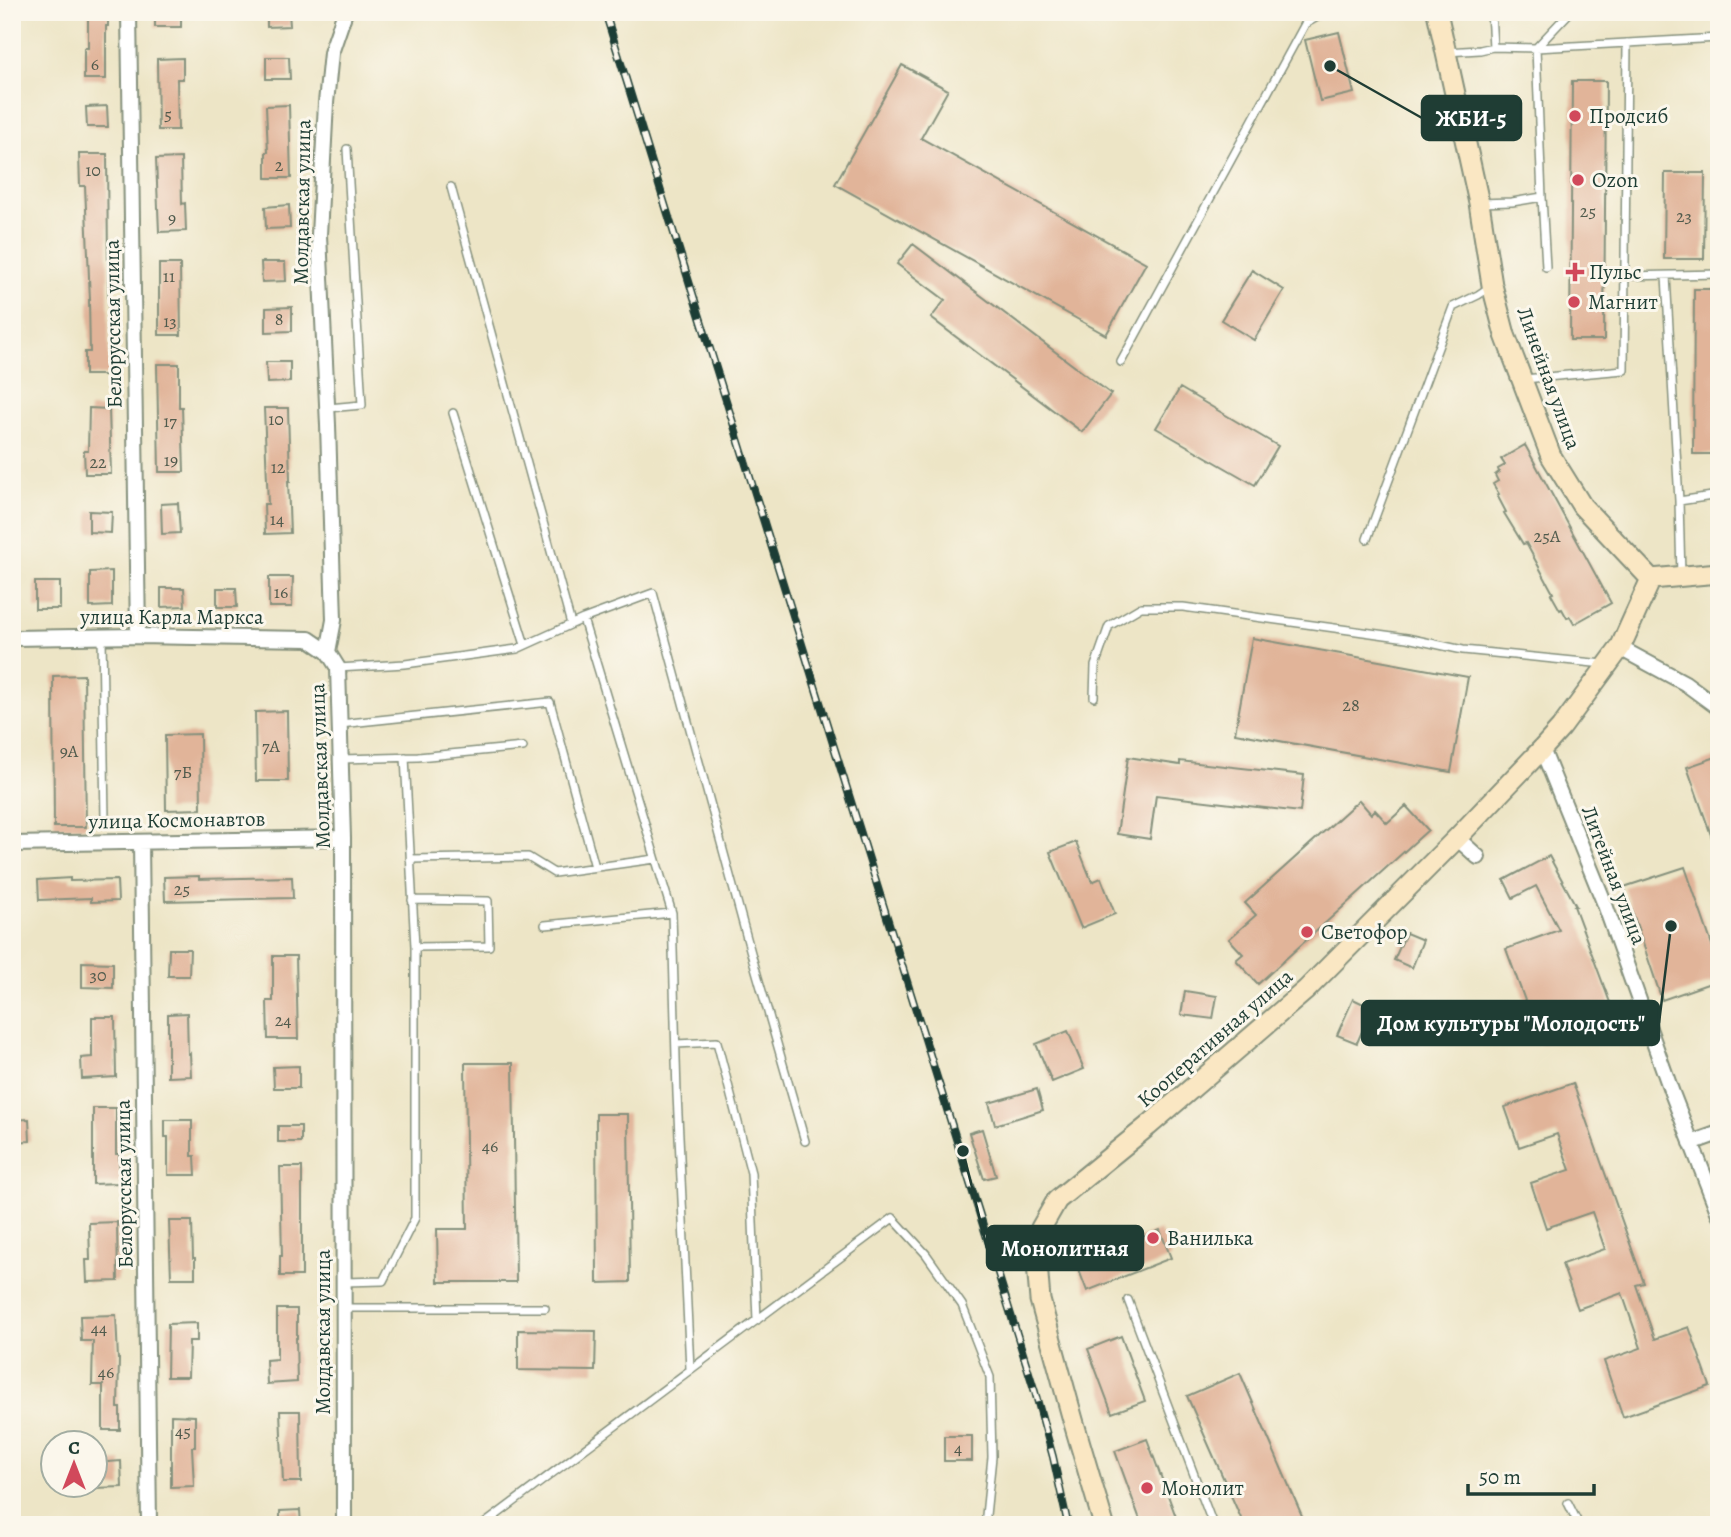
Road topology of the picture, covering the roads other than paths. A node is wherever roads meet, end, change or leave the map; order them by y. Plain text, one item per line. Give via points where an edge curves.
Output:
1 (129, 12) edge
2 (345, 12) edge
3 (1326, 12) edge
4 (1437, 12) edge
5 (1491, 12) edge
6 (1570, 12) edge
7 (1719, 38) edge
8 (1627, 43) junction
9 (1493, 47) junction
10 (1536, 48) junction
11 (1445, 52) junction
12 (347, 149) dead end
13 (451, 187) dead end
14 (1542, 197) junction
15 (1479, 203) junction
16 (1546, 267) dead end
17 (1719, 274) edge
18 (1626, 276) junction
19 (1666, 276) junction
20 (1492, 285) junction
21 (1121, 362) dead end
22 (1521, 379) junction
23 (327, 408) junction
24 (453, 413) dead end
25 (1719, 495) edge
26 (1679, 501) junction
27 (1367, 539) dead end
28 (1719, 573) edge
29 (1681, 576) junction
30 (1651, 579) junction
31 (583, 619) junction
32 (571, 624) junction
33 (102, 636) junction
34 (138, 636) junction
35 (12, 638) edge
36 (525, 645) junction
37 (1620, 648) junction
38 (328, 652) junction
39 (1608, 664) junction
40 (338, 668) junction
41 (1094, 697) dead end
42 (1719, 708) edge
43 (340, 724) junction
44 (523, 747) dead end
45 (1542, 749) junction
46 (405, 757) junction
47 (341, 759) junction
48 (105, 820) dead end
49 (343, 838) junction
50 (1457, 838) junction
51 (141, 842) junction
52 (12, 844) edge
53 (1478, 857) dead end
54 (410, 859) junction
55 (655, 859) junction
56 (595, 867) junction
57 (412, 900) junction
58 (672, 913) junction
59 (545, 925) dead end
60 (415, 947) junction
61 (676, 1044) junction
62 (1719, 1133) edge
63 (805, 1141) dead end
64 (1691, 1143) junction
65 (1719, 1214) edge
66 (344, 1282) junction
67 (1128, 1300) dead end
68 (344, 1308) junction
69 (545, 1308) dead end
70 (757, 1320) junction
71 (690, 1370) junction
72 (1568, 1503) dead end
73 (149, 1525) edge
74 (344, 1525) edge
75 (483, 1525) edge
76 (985, 1525) edge
77 (1104, 1525) edge
78 (1213, 1525) edge
79 (1579, 1525) edge

1 - 34 street, Белорусская улица
2 - 23 street, Молдавская улица via 331,53 319,234
3 - 21 lane via 1306,24
4 - 11 street, Линейная улица
5 - 9 lane
6 - 10 lane
7 - 8 lane
8 - 10 lane
8 - 18 lane
9 - 10 lane
9 - 11 lane
10 - 14 lane
11 - 15 street, Линейная улица
12 - 23 lane via 362,405
13 - 32 lane
14 - 15 lane
14 - 16 lane
15 - 20 street, Линейная улица
17 - 19 lane
18 - 19 lane
18 - 22 lane via 1624,370
19 - 26 lane
20 - 22 street, Линейная улица
20 - 27 lane via 1452,307
22 - 30 street, Линейная улица via 1551,456 1582,506
23 - 38 street, Молдавская улица via 334,620
24 - 36 lane
25 - 26 lane
26 - 29 lane
28 - 29 street
29 - 30 street
30 - 37 street, Кооперативная улица
31 - 32 lane
31 - 55 lane
31 - 63 lane via 653,593
32 - 36 lane
33 - 34 street, улица Карла Маркса
33 - 35 street, улица Карла Маркса
33 - 48 lane
34 - 38 street, улица Карла Маркса via 309,639
36 - 40 lane via 405,664
37 - 39 street, Кооперативная улица
37 - 42 street via 1685,683
38 - 40 street, Молдавская улица
39 - 41 lane via 1463,650 1183,607 1141,607 1109,626 1095,666
39 - 45 street, Кооперативная улица
40 - 43 street, Молдавская улица
43 - 47 street, Молдавская улица
43 - 56 lane via 550,702
44 - 46 lane
45 - 50 street, Кооперативная улица
45 - 64 street, Литейная улица via 1604,902
46 - 47 lane
46 - 54 lane
47 - 49 street, Молдавская улица
49 - 51 street, улица Космонавтов
49 - 66 street, Молдавская улица
50 - 53 street
50 - 77 street, Кооперативная улица via 1306,990 1058,1200 1041,1228 1036,1251 1040,1300
51 - 52 street, улица Космонавтов
51 - 73 street, Белорусская улица
54 - 56 lane via 528,857 554,873
54 - 57 lane
55 - 56 lane
55 - 58 lane
57 - 60 lane
57 - 60 lane via 488,901 489,946
58 - 59 lane
58 - 61 lane
60 - 66 lane via 415,1218 383,1281
61 - 70 lane via 717,1042 751,1173
61 - 71 lane
62 - 64 street
64 - 65 street, Литейная улица
66 - 68 street, Молдавская улица
67 - 78 lane
68 - 69 lane
68 - 74 street, Молдавская улица
70 - 71 lane
70 - 76 lane via 892,1218 926,1254 962,1305 990,1377 992,1457
71 - 75 lane
72 - 79 lane

